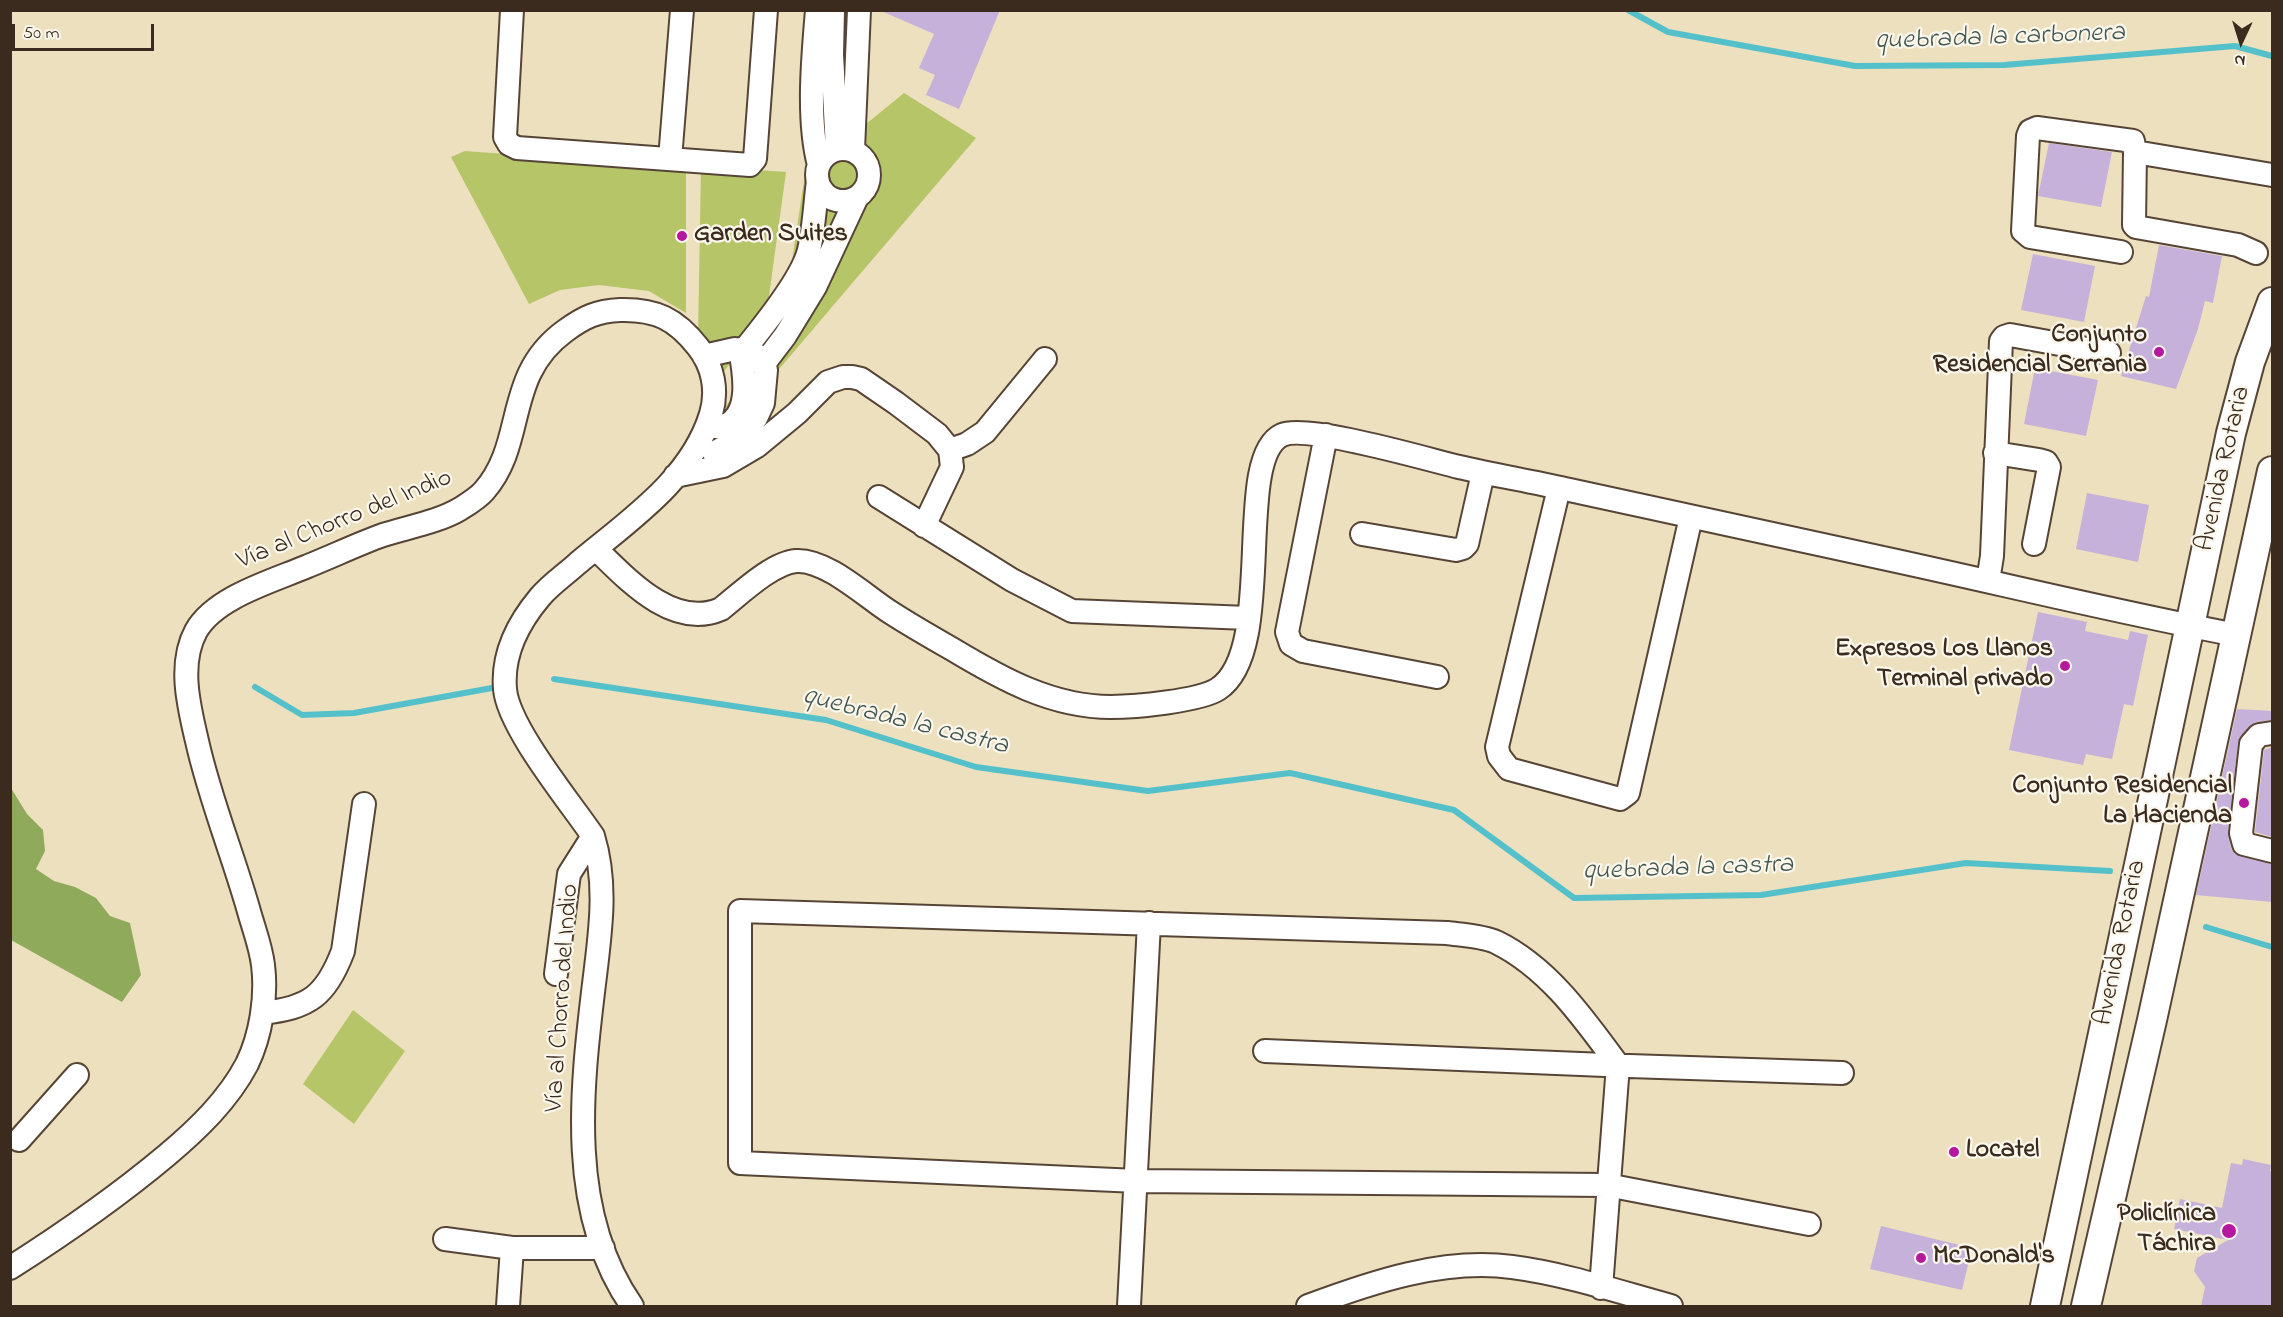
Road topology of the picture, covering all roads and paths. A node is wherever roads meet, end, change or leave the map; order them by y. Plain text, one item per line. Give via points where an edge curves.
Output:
1 (512, 10) edge
2 (682, 10) edge
3 (766, 10) edge
4 (817, 10) edge
5 (833, 10) edge
6 (859, 10) edge
7 (823, 54) junction
8 (845, 150) junction
9 (2135, 152) junction
10 (670, 159) junction
11 (818, 173) junction
12 (2272, 175) edge
13 (857, 197) junction
14 (2121, 252) dead end
15 (2256, 253) dead end
16 (2272, 302) edge
17 (742, 350) junction
18 (2109, 353) dead end
19 (704, 356) junction
20 (1045, 359) dead end
21 (763, 365) junction
22 (707, 427) junction
23 (1326, 435) junction
24 (950, 450) junction
25 (694, 452) junction
26 (1995, 453) junction
27 (2272, 471) edge
28 (1483, 473) junction
29 (675, 476) junction
30 (1559, 488) junction
31 (879, 497) dead end
32 (1691, 517) junction
33 (924, 526) junction
34 (1362, 534) dead end
35 (2034, 544) dead end
36 (596, 549) junction
37 (1988, 581) junction
38 (1248, 618) junction
39 (2191, 626) junction
40 (2237, 635) junction
41 (1437, 677) dead end
42 (2272, 733) edge
43 (364, 804) dead end
44 (593, 836) junction
45 (2272, 850) edge
46 (1149, 923) junction
47 (556, 974) dead end
48 (262, 1013) junction
49 (1265, 1050) dead end
50 (1618, 1065) junction
51 (1842, 1073) dead end
52 (77, 1074) dead end
53 (13, 1142) edge
54 (1137, 1181) junction
55 (1607, 1185) junction
56 (1809, 1224) dead end
57 (445, 1239) dead end
58 (512, 1248) junction
59 (603, 1248) junction
60 (10, 1268) edge
61 (1601, 1288) junction
62 (2042, 1304) edge
63 (508, 1306) edge
64 (632, 1306) edge
65 (1129, 1306) edge
66 (1308, 1306) edge
67 (1671, 1306) edge
68 (2086, 1306) edge

1 - 10 street via 505,137 509,144 517,148
2 - 10 street
3 - 10 street via 753,162 750,165
4 - 7 street
5 - 7 street
6 - 8 street
7 - 8 street
7 - 11 street via 813,130
8 - 11 street via 823,158
8 - 13 street via 860,155 869,169 868,185
9 - 12 street
9 - 14 street via 2129,139 2037,128 2028,136 2023,231 2030,237
9 - 15 street via 2136,227 2238,245
11 - 13 street via 821,189 833,200
11 - 17 street via 804,264 765,324
13 - 21 street via 815,287
16 - 39 main road, Avenida Rotaria via 2250,362 2234,423
17 - 19 street
17 - 21 street via 759,356
17 - 22 street via 742,405 725,426
18 - 26 street via 2004,337
19 - 22 street, Vía al Chorro del Indio via 715,381
19 - 48 street, Vía al Chorro del Indio via 665,315 601,311 578,321 545,349 530,370 499,468 482,493 454,513 380,536 240,594 204,620 188,653 192,721 262,959
20 - 24 street via 985,432
21 - 25 street via 763,403 756,418 730,446 716,453
22 - 25 street, Vía al Chorro del Indio
23 - 28 street
23 - 38 street via 1298,431 1273,441 1267,448 1258,483
23 - 41 street via 1287,632 1291,644 1303,651
24 - 29 street via 937,434 896,403 861,379 843,376 828,382 757,446 723,466
24 - 33 street via 952,467
25 - 29 street, Vía al Chorro del Indio
26 - 35 street via 2040,460 2049,467
26 - 37 street
27 - 40 main road, Avenida Rotaria
28 - 30 street
28 - 34 street via 1463,548
29 - 36 street, Vía al Chorro del Indio
30 - 32 street
30 - 32 street via 1498,756 1509,769 1620,799 1628,793
31 - 33 street
32 - 37 street
33 - 38 street via 1072,611
36 - 38 street via 633,585 675,612 692,614 721,609 783,564 817,564 1010,683 1049,698 1093,706 1196,697 1216,690 1235,670
36 - 44 street, Vía al Chorro del Indio via 542,594 520,625 507,653 505,687 515,721
37 - 39 street
39 - 40 street
39 - 62 main road, Avenida Rotaria
40 - 68 main road, Avenida Rotaria
42 - 45 street via 2259,735 2251,744 2241,833 2244,844
43 - 48 street via 345,940 335,973 305,1004
44 - 47 street via 569,874
44 - 59 street, Vía al Chorro del Indio via 599,855 602,910 584,1079 583,1142 593,1218
46 - 50 street via 1447,933 1495,941 1539,969
46 - 54 street
46 - 54 street via 740,911 740,1163
48 - 60 street, Vía al Chorro del Indio via 248,1062 214,1111 87,1218
49 - 50 street
50 - 51 street
50 - 55 street
52 - 53 street
54 - 55 street
54 - 65 street
55 - 56 street
55 - 61 street
57 - 58 street
58 - 59 street
58 - 63 street
59 - 64 street, Vía al Chorro del Indio via 614,1278
61 - 66 street via 1519,1268 1471,1266 1415,1271
61 - 67 street

